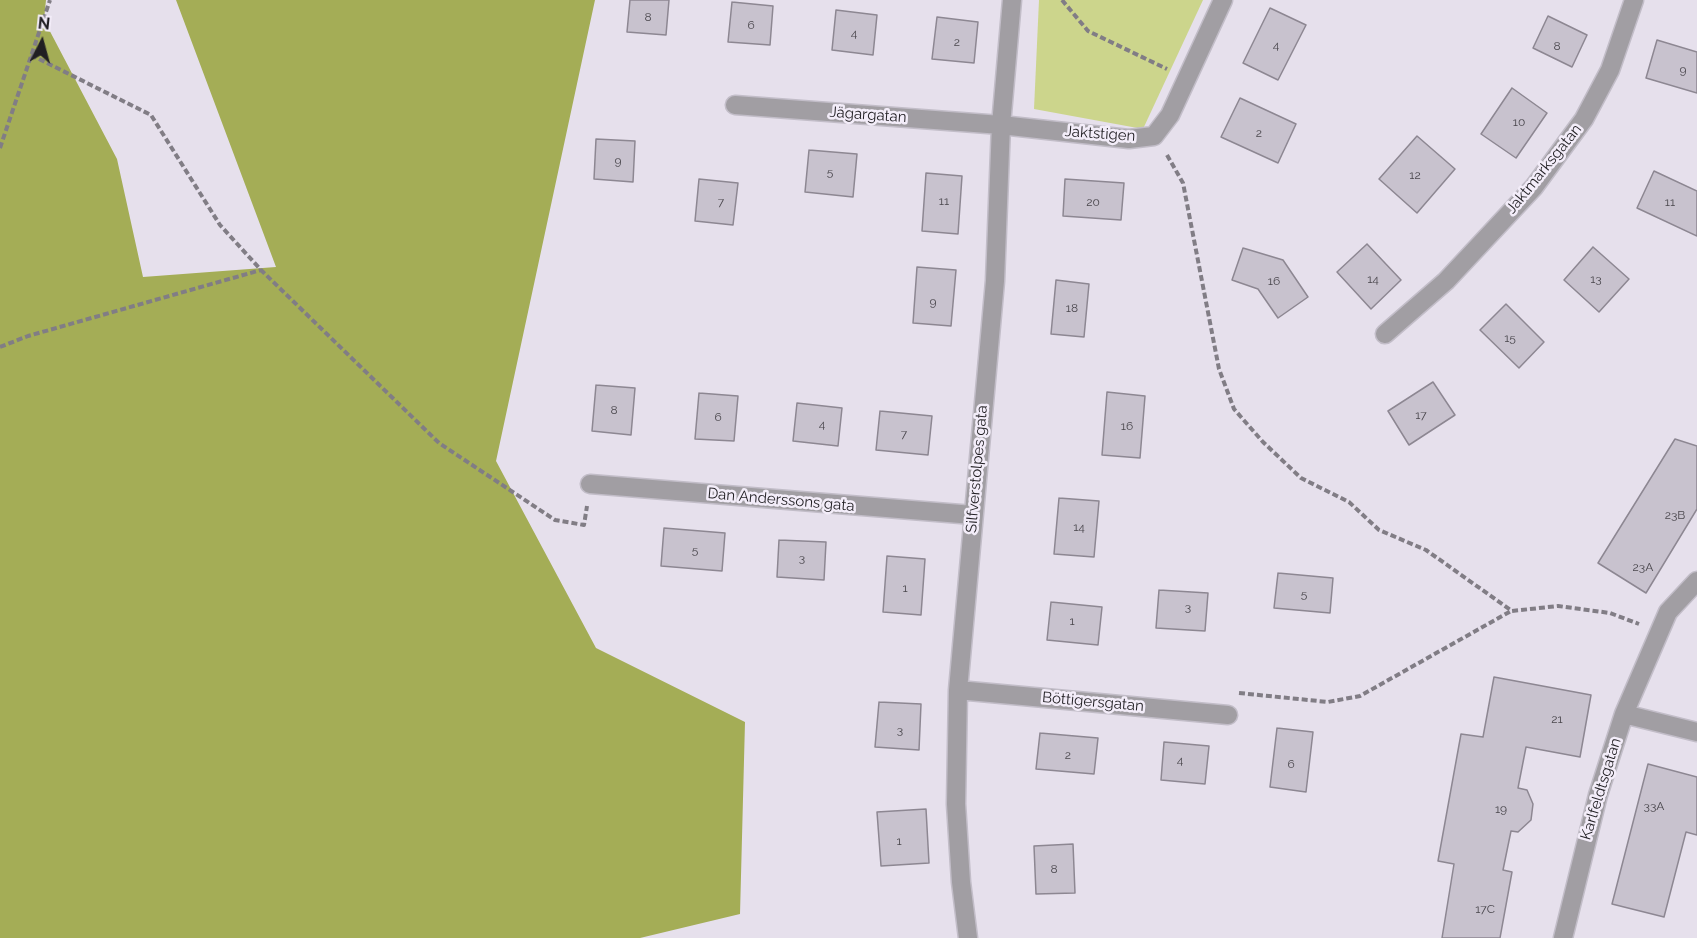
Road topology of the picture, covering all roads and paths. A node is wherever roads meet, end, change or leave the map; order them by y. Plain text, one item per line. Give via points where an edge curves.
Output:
1 (50, 0) edge
2 (1012, 0) edge
3 (1062, 0) edge
4 (1223, 0) edge
5 (1634, 0) edge
6 (31, 55) junction
7 (1187, 79) junction
8 (735, 105) dead end
9 (1001, 125) junction
10 (1154, 136) junction
11 (0, 148) edge
12 (261, 270) junction
13 (1385, 334) dead end
14 (0, 347) edge
15 (590, 484) joint
16 (973, 515) junction
17 (1697, 581) edge
18 (1512, 611) junction
19 (1660, 631) junction
20 (958, 690) junction
21 (1237, 693) dead end
22 (1624, 714) junction
23 (1228, 715) dead end
24 (1697, 732) edge
25 (968, 938) edge
26 (1563, 938) edge

1 - 6 path
2 - 9 street, Silfverstolpes gata
3 - 7 path via 1088,31
4 - 7 street, Jaktstigen
5 - 13 street, Jaktmarksgatan via 1610,70 1584,119 1542,177 1446,281
6 - 11 path
6 - 12 path via 151,115 220,225
7 - 10 street, Jaktstigen via 1170,115
8 - 9 street, Jägargatan
9 - 10 street, Jaktstigen via 1129,139
9 - 16 street, Silfverstolpes gata via 995,281
10 - 18 path via 1184,183 1219,369 1234,409 1301,478 1349,502 1379,530 1426,550
12 - 14 path
12 - 15 path via 439,443 555,520 584,525
15 - 16 street, Dan Anderssons gata
16 - 20 street, Silfverstolpes gata
17 - 19 street, Karlfeldtsgatan via 1668,612
18 - 19 path via 1558,606 1610,612
18 - 21 path via 1360,696 1328,702
19 - 22 street, Karlfeldtsgatan
20 - 23 street, Böttigersgatan
20 - 25 street, Silfverstolpes gata via 956,804
22 - 24 street
22 - 26 street, Karlfeldtsgatan via 1595,806

